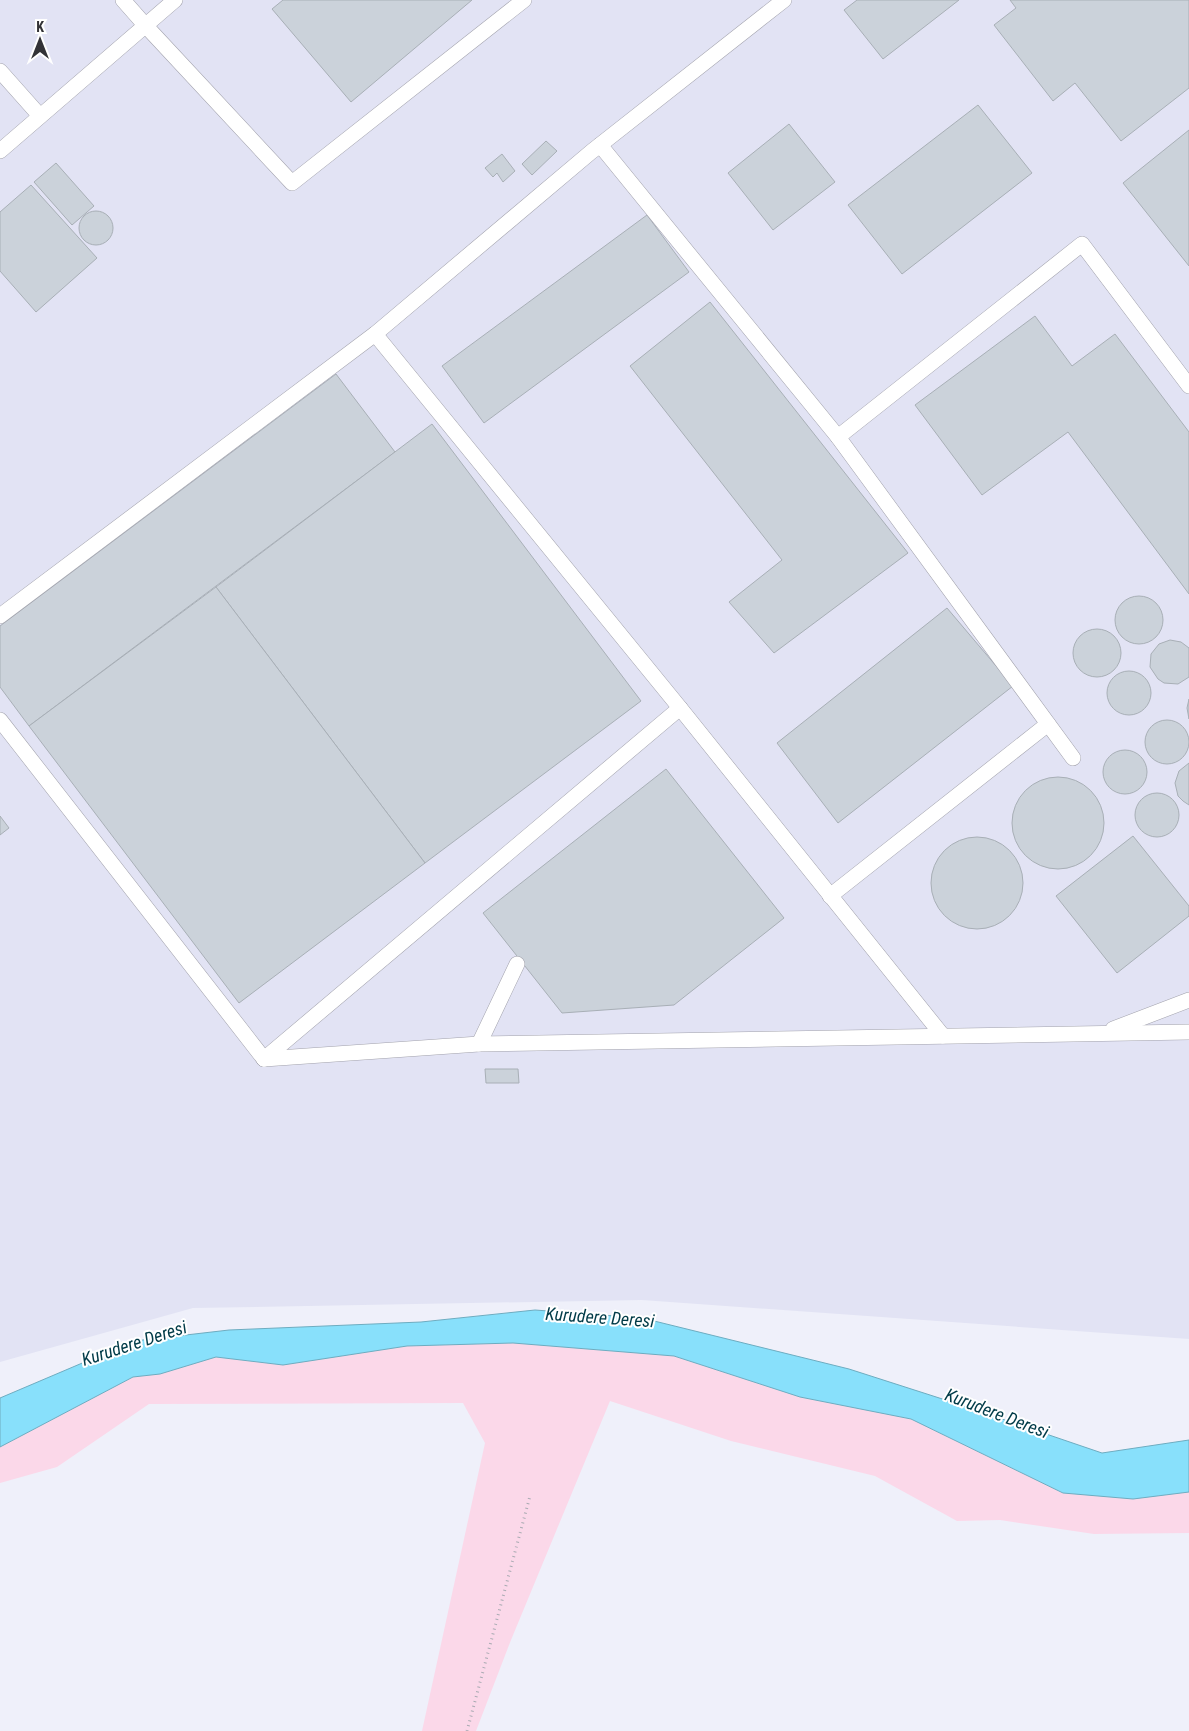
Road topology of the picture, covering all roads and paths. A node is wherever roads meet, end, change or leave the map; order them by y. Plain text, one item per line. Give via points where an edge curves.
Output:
1 (124, 0) edge
2 (175, 0) edge
3 (524, 0) edge
4 (784, 0) edge
5 (145, 26) junction
6 (0, 71) edge
7 (40, 116) junction
8 (600, 145) junction
9 (0, 151) edge
10 (375, 334) junction
11 (1189, 386) edge
12 (838, 437) junction
13 (0, 616) edge
14 (680, 708) junction
15 (0, 720) edge
16 (1048, 724) junction
17 (1073, 758) dead end
18 (830, 896) junction
19 (517, 964) dead end
20 (1189, 1000) edge
21 (1189, 1032) edge
22 (1102, 1033) junction
23 (943, 1036) junction
24 (479, 1044) junction
25 (264, 1059) junction
26 (530, 1496) dead end
27 (467, 1731) edge

1 - 5 lane
2 - 5 lane
3 - 5 lane via 292,183
4 - 8 lane
5 - 7 lane
6 - 7 lane
7 - 9 lane
8 - 10 lane
8 - 12 lane
10 - 13 lane
10 - 14 lane
11 - 12 lane via 1082,244
12 - 16 lane
14 - 18 lane
14 - 25 lane
15 - 25 lane
16 - 17 lane
16 - 18 lane
18 - 23 lane
19 - 24 lane
20 - 22 lane
21 - 22 lane
22 - 23 lane
23 - 24 lane
24 - 25 lane
26 - 27 path

